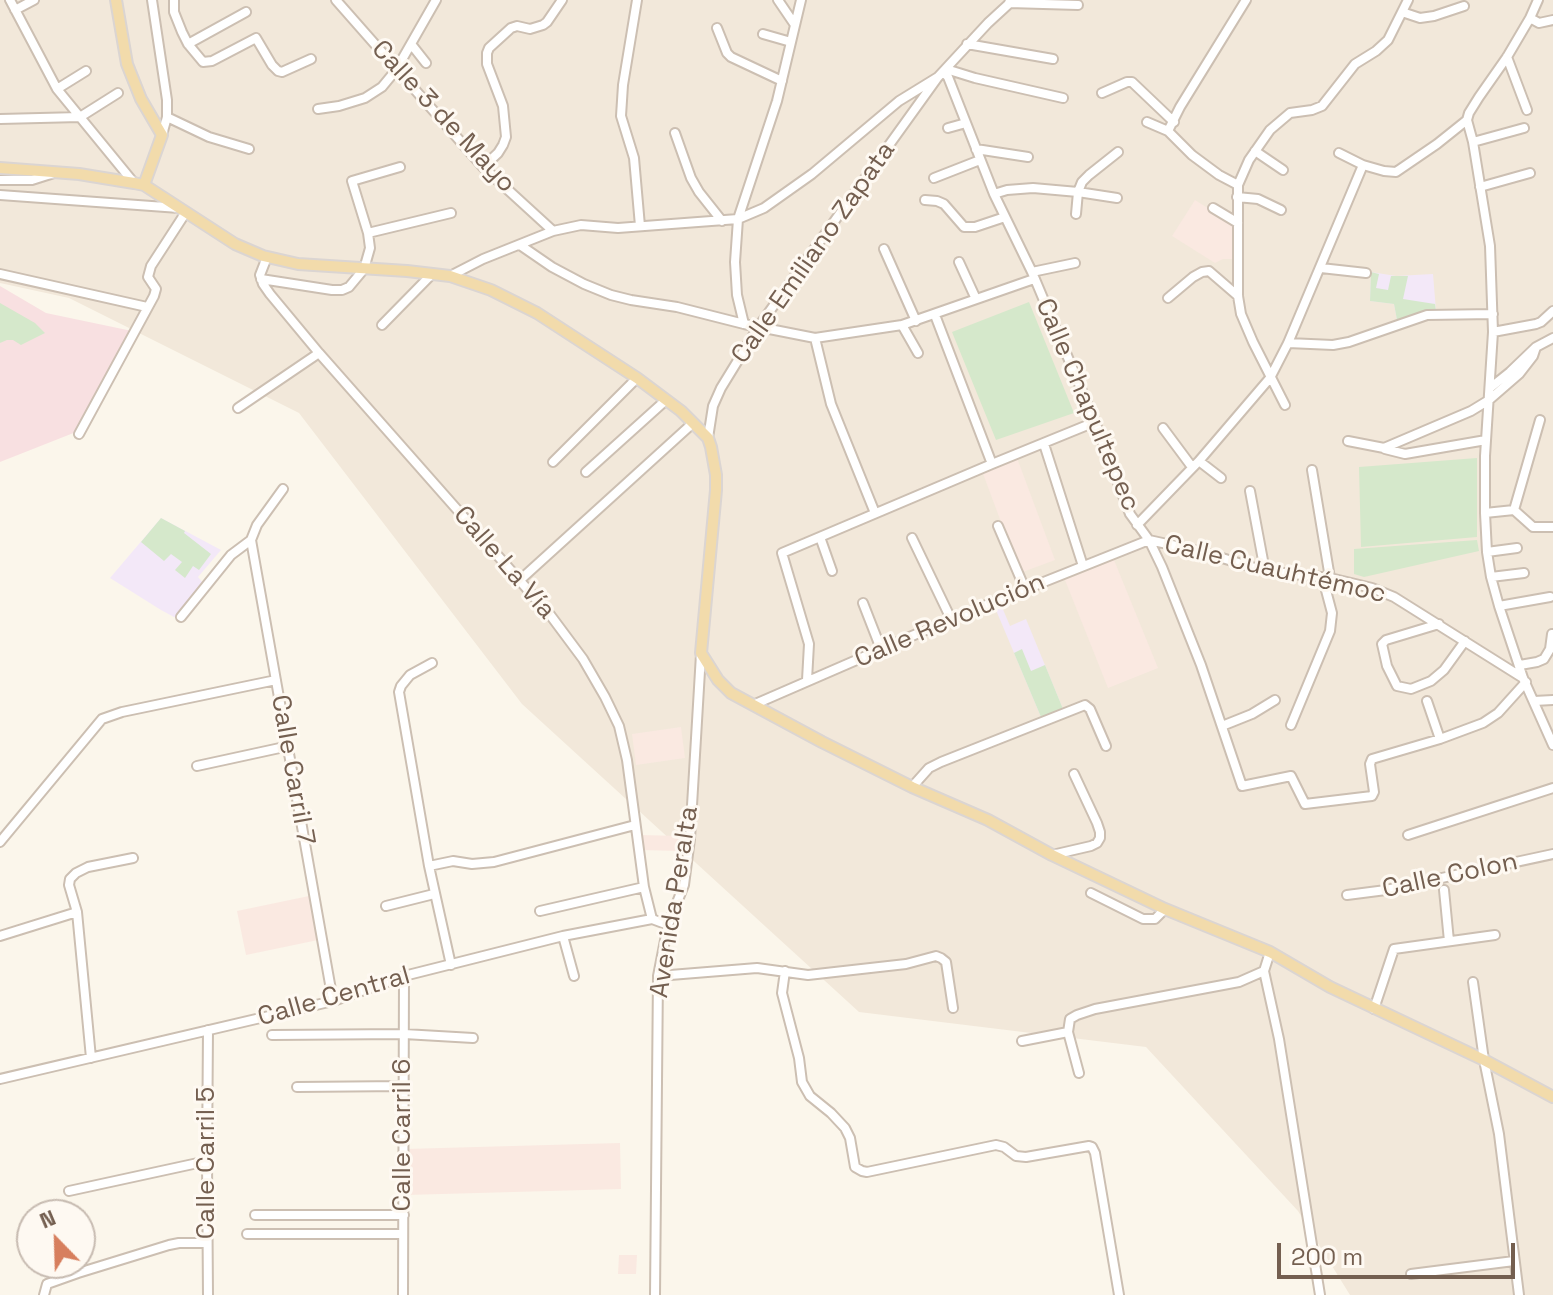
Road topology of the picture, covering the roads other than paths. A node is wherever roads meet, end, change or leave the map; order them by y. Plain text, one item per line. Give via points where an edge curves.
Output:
1 (10, 0) edge
2 (34, 0) edge
3 (116, 0) edge
4 (152, 0) edge
5 (174, 0) edge
6 (336, 0) edge
7 (436, 0) edge
8 (562, 0) edge
9 (637, 0) edge
10 (778, 0) edge
11 (801, 0) edge
12 (1246, 0) edge
13 (1408, 0) edge
14 (1538, 0) edge
15 (1005, 3) edge
16 (1078, 5) dead end
17 (1464, 6) dead end
18 (15, 10) junction
19 (246, 12) dead end
20 (1402, 12) junction
21 (1530, 18) junction
22 (1553, 20) edge
23 (795, 25) junction
24 (717, 28) dead end
25 (763, 34) dead end
26 (791, 42) junction
27 (188, 44) junction
28 (411, 44) junction
29 (967, 44) junction
30 (1507, 57) junction
31 (311, 59) dead end
32 (1053, 59) dead end
33 (426, 63) dead end
34 (396, 70) junction
35 (86, 71) dead end
36 (942, 73) junction
37 (782, 81) junction
38 (57, 89) junction
39 (118, 93) dead end
40 (1102, 93) dead end
41 (1063, 98) dead end
42 (318, 109) dead end
43 (1527, 110) dead end
44 (80, 117) junction
45 (167, 117) junction
46 (0, 119) edge
47 (1467, 120) junction
48 (1147, 122) dead end
49 (1174, 122) junction
50 (966, 123) junction
51 (948, 128) dead end
52 (1524, 128) dead end
53 (1168, 131) junction
54 (675, 133) dead end
55 (162, 135) junction
56 (1473, 142) junction
57 (249, 149) dead end
58 (976, 149) junction
59 (1255, 151) junction
60 (1118, 152) dead end
61 (1339, 153) dead end
62 (1028, 157) dead end
63 (980, 160) junction
64 (1363, 165) junction
65 (400, 167) dead end
66 (483, 167) junction
67 (0, 168) edge
68 (1283, 170) dead end
69 (54, 172) junction
70 (1530, 173) dead end
71 (934, 178) dead end
72 (0, 180) edge
73 (139, 184) junction
74 (1238, 185) junction
75 (1480, 187) junction
76 (1078, 192) junction
77 (994, 194) junction
78 (0, 195) edge
79 (1237, 197) junction
80 (1117, 198) dead end
81 (925, 200) dead end
82 (1213, 208) dead end
83 (183, 210) junction
84 (1281, 210) dead end
85 (451, 213) dead end
86 (1076, 214) dead end
87 (1005, 217) junction
88 (738, 219) junction
89 (722, 221) junction
90 (1238, 223) junction
91 (640, 226) junction
92 (553, 231) junction
93 (368, 233) junction
94 (520, 245) junction
95 (884, 249) dead end
96 (267, 257) junction
97 (959, 262) dead end
98 (1075, 263) dead end
99 (1321, 268) junction
100 (364, 269) junction
101 (1366, 273) dead end
102 (0, 274) edge
103 (432, 274) junction
104 (450, 276) junction
105 (1033, 276) junction
106 (261, 279) junction
107 (1238, 296) junction
108 (1168, 298) dead end
109 (976, 299) junction
110 (147, 307) junction
111 (1553, 311) edge
112 (1493, 314) junction
113 (935, 315) junction
114 (916, 321) junction
115 (744, 324) junction
116 (382, 325) dead end
117 (902, 325) junction
118 (759, 326) junction
119 (1493, 332) junction
120 (815, 338) junction
121 (1553, 338) edge
122 (1288, 343) junction
123 (1536, 347) junction
124 (319, 353) junction
125 (918, 353) dead end
126 (637, 378) junction
127 (1270, 378) junction
128 (1490, 388) junction
129 (666, 400) junction
130 (1489, 400) junction
131 (1285, 405) dead end
132 (238, 408) dead end
133 (1540, 420) dead end
134 (1095, 422) junction
135 (693, 423) junction
136 (1163, 428) dead end
137 (79, 434) dead end
138 (708, 438) junction
139 (1486, 440) junction
140 (1348, 441) dead end
141 (1044, 444) junction
142 (1384, 448) junction
143 (553, 462) dead end
144 (992, 464) junction
145 (1195, 464) junction
146 (1312, 470) dead end
147 (586, 472) dead end
148 (1221, 478) dead end
149 (283, 489) dead end
150 (1250, 491) dead end
151 (1514, 510) junction
152 (875, 513) junction
153 (1485, 513) junction
154 (1137, 525) junction
155 (998, 526) dead end
156 (1553, 527) edge
157 (820, 537) junction
158 (912, 538) dead end
159 (251, 540) junction
160 (1149, 540) junction
161 (1517, 548) dead end
162 (1487, 552) junction
163 (1083, 566) junction
164 (832, 571) dead end
165 (1265, 571) junction
166 (1524, 573) dead end
167 (1491, 577) junction
168 (1327, 578) junction
169 (520, 580) junction
170 (1025, 589) junction
171 (1550, 597) dead end
172 (863, 603) dead end
173 (1499, 606) junction
174 (181, 617) dead end
175 (951, 619) junction
176 (1439, 624) junction
177 (1552, 634) edge
178 (1465, 641) junction
179 (881, 649) junction
180 (701, 653) junction
181 (432, 663) dead end
182 (1520, 665) junction
183 (276, 680) junction
184 (807, 680) junction
185 (1524, 680) junction
186 (1275, 700) dead end
187 (1553, 700) edge
188 (1427, 701) dead end
189 (1534, 701) junction
190 (753, 705) junction
191 (1291, 725) dead end
192 (1222, 726) junction
193 (1440, 739) junction
194 (1553, 745) edge
195 (289, 746) junction
196 (1106, 746) dead end
197 (197, 766) dead end
198 (1074, 774) dead end
199 (912, 787) junction
200 (1553, 788) edge
201 (635, 825) junction
202 (1408, 835) dead end
203 (0, 842) edge
204 (1553, 854) edge
205 (1052, 855) junction
206 (133, 858) dead end
207 (429, 866) junction
208 (644, 887) junction
209 (1444, 890) dead end
210 (1091, 893) dead end
211 (434, 894) junction
212 (1347, 895) dead end
213 (386, 906) dead end
214 (1165, 909) junction
215 (540, 911) dead end
216 (77, 912) junction
217 (652, 919) junction
218 (668, 925) junction
219 (1495, 935) dead end
220 (0, 936) edge
221 (563, 936) junction
222 (1449, 941) junction
223 (1270, 952) junction
224 (451, 965) junction
225 (785, 971) junction
226 (1264, 971) junction
227 (404, 976) junction
228 (574, 976) dead end
229 (658, 976) junction
230 (1473, 982) dead end
231 (333, 1001) junction
232 (953, 1008) dead end
233 (1374, 1009) junction
234 (208, 1030) junction
235 (1068, 1032) junction
236 (404, 1034) junction
237 (272, 1035) dead end
238 (473, 1038) dead end
239 (1022, 1041) dead end
240 (91, 1058) junction
241 (1484, 1060) junction
242 (1079, 1073) dead end
243 (0, 1079) edge
244 (403, 1086) junction
245 (297, 1087) dead end
246 (1553, 1097) edge
247 (207, 1161) junction
248 (69, 1191) dead end
249 (255, 1215) dead end
250 (404, 1215) junction
251 (247, 1234) dead end
252 (403, 1234) junction
253 (207, 1243) junction
254 (1514, 1261) junction
255 (1411, 1274) dead end
256 (44, 1295) edge
257 (208, 1295) edge
258 (403, 1295) edge
259 (655, 1295) edge
260 (1119, 1295) edge
261 (1320, 1295) edge
262 (1519, 1295) edge

1 - 18 street
2 - 18 street
3 - 55 main road via 127,64
4 - 45 street
5 - 27 street
6 - 34 street, Calle 3 de Mayo
7 - 28 street
8 - 66 street via 547,22 537,28 511,28 489,48 487,64 503,106 506,137
9 - 91 street via 621,116 634,158
10 - 23 street
11 - 23 street
12 - 49 street
13 - 20 street
14 - 21 street
15 - 16 street
15 - 29 street
17 - 20 street via 1420,18
18 - 38 street
19 - 27 street
20 - 59 street via 1383,46 1355,64 1322,106 1290,113
21 - 22 street via 1539,23
21 - 30 street
23 - 26 street
24 - 37 street via 731,57
25 - 26 street
26 - 37 street
27 - 31 street via 207,63 256,38 278,71
28 - 33 street
28 - 34 street
29 - 32 street
29 - 36 street
30 - 43 street
30 - 47 street
34 - 42 street via 365,98
34 - 66 street, Calle 3 de Mayo
35 - 38 street
36 - 41 street
36 - 50 street, Calle Chapultepec
36 - 88 street via 899,101 812,174 764,208
36 - 118 street, Calle Emiliano Zapata
37 - 88 street
38 - 44 street
39 - 44 street
40 - 49 street via 1132,82
44 - 46 street
44 - 73 street
45 - 55 street
45 - 57 street
47 - 56 street
47 - 64 street via 1396,172
48 - 53 street
49 - 53 street
50 - 51 street
50 - 58 street, Calle Chapultepec
52 - 56 street
53 - 74 street via 1192,155
54 - 89 street via 691,178
55 - 73 main road via 153,167
56 - 75 street
58 - 62 street
58 - 63 street, Calle Chapultepec
59 - 68 street
59 - 74 street
60 - 76 street via 1089,175
61 - 64 street
63 - 71 street
63 - 77 street, Calle Chapultepec
64 - 99 street
65 - 93 street via 352,181
66 - 92 street, Calle 3 de Mayo
67 - 69 main road
69 - 72 street via 32,180
69 - 73 main road
70 - 75 street
73 - 83 main road
74 - 79 street
75 - 112 street
76 - 77 street via 1020,189
76 - 80 street
76 - 86 street
77 - 87 street, Calle Chapultepec
78 - 83 street
79 - 84 street via 1258,199
79 - 90 street
81 - 87 street via 944,204 964,227
82 - 90 street
83 - 96 main road via 235,244
83 - 110 street via 151,266 148,277 156,289
85 - 93 street
87 - 105 street, Calle Chapultepec
88 - 89 street
88 - 115 street via 735,273
89 - 91 street
90 - 107 street
91 - 92 street via 581,225
92 - 94 street
93 - 100 street
94 - 104 street
94 - 115 street via 611,295
95 - 114 street
96 - 100 main road
96 - 106 street
97 - 109 street
98 - 105 street
99 - 101 street
99 - 122 street
100 - 103 main road
100 - 106 street via 342,290
102 - 110 street
103 - 104 main road
103 - 116 street
104 - 126 main road via 537,313
105 - 109 street
105 - 134 street, Calle Chapultepec
106 - 124 street, Calle La Vía
107 - 108 street via 1209,271
107 - 127 street
109 - 113 street
110 - 137 street
111 - 119 street via 1536,324
112 - 119 street
112 - 122 street via 1427,315 1333,345
113 - 114 street
113 - 144 street
114 - 117 street
115 - 118 street
117 - 120 street
117 - 125 street
118 - 120 street
118 - 138 street, Calle Emiliano Zapata via 721,388
119 - 128 street
120 - 152 street via 831,404
121 - 123 street
122 - 127 street
123 - 128 street
123 - 130 street via 1530,362
124 - 132 street
124 - 169 street, Calle La Vía
126 - 129 main road
126 - 143 street
127 - 131 street
127 - 145 street
128 - 130 street
129 - 135 main road
129 - 147 street
130 - 139 street
130 - 142 street
133 - 151 street
134 - 141 street
134 - 154 street, Calle Chapultepec
135 - 138 main road
135 - 169 street
136 - 145 street
138 - 180 main road via 716,490
139 - 142 street via 1405,454
139 - 153 street
140 - 142 street
141 - 144 street
141 - 163 street
144 - 152 street
145 - 148 street
145 - 154 street
146 - 168 street
149 - 159 street
150 - 165 street
151 - 153 street
151 - 156 street via 1533,527
152 - 157 street
153 - 162 street
154 - 160 street, Calle Chapultepec
155 - 170 street
157 - 164 street
157 - 184 street via 782,554 809,644
158 - 175 street
159 - 174 street via 231,555
159 - 183 street, Calle Carril 7
160 - 163 street, Calle Revolución
160 - 165 street, Calle Cuauhtémoc
160 - 192 street, Calle Chapultepec
161 - 162 street
162 - 167 street
163 - 170 street, Calle Revolución
165 - 168 street, Calle Cuauhtémoc
166 - 167 street
167 - 173 street
168 - 176 street, Calle Cuauhtémoc via 1394,597
168 - 191 street via 1330,631
169 - 201 street, Calle La Vía via 575,648 619,726
170 - 175 street, Calle Revolución
171 - 173 street
172 - 179 street
173 - 182 street
175 - 179 street, Calle Revolución
176 - 178 street, Calle Cuauhtémoc
176 - 178 street via 1382,644 1397,686 1418,688 1431,681
177 - 182 street via 1544,659
178 - 185 street, Calle Cuauhtémoc
179 - 184 street, Calle Revolución
180 - 190 main road via 721,684
180 - 218 street, Avenida Peralta via 690,839 684,885
181 - 207 street via 410,675 399,692
182 - 185 street
183 - 195 street, Calle Carril 7
183 - 203 street via 102,719
184 - 190 street, Calle Revolución
185 - 189 street
185 - 193 street via 1493,717
186 - 192 street
187 - 189 street
188 - 193 street
189 - 194 street
190 - 199 main road
192 - 193 street, Calle Chapultepec via 1242,786 1291,776 1304,804 1372,796 1372,759
195 - 197 street
195 - 231 street, Calle Carril 7
196 - 199 street via 1085,705 941,762
198 - 205 street via 1100,838 1091,846
199 - 205 main road
200 - 202 street
201 - 207 street via 494,862
201 - 208 street, Calle La Vía
204 - 212 street, Calle Colon
205 - 214 main road
206 - 216 street via 72,875 69,885
207 - 211 street
208 - 215 street
208 - 217 street, Calle La Vía
209 - 222 street
210 - 214 street via 1143,919 1155,919
211 - 213 street
211 - 224 street
214 - 223 main road
216 - 220 street
216 - 240 street
217 - 218 street
217 - 221 street, Calle Central
218 - 229 street, Avenida Peralta
219 - 222 street
221 - 224 street, Calle Central
221 - 228 street
222 - 233 street via 1394,949
223 - 226 street
223 - 233 main road
224 - 227 street, Calle Central
225 - 229 street
225 - 232 street via 839,972 936,956 946,962
225 - 260 street via 782,993 802,1082 845,1128 855,1167 867,1172 992,1145 1026,1157 1092,1147
226 - 235 street via 1239,982 1095,1009 1070,1019
226 - 261 street
227 - 231 street, Calle Central
227 - 236 street, Calle Carril 6
229 - 259 street, Avenida Peralta
230 - 241 street
231 - 234 street, Calle Central
233 - 241 main road
234 - 240 street, Calle Central
234 - 247 street, Calle Carril 5
235 - 239 street
235 - 242 street
236 - 237 street
236 - 238 street
236 - 244 street, Calle Carril 6
240 - 243 street, Calle Central
241 - 246 main road
241 - 254 street
244 - 245 street
244 - 250 street, Calle Carril 6
247 - 248 street
247 - 253 street, Calle Carril 5
249 - 250 street
250 - 252 street, Calle Carril 6
251 - 252 street
252 - 258 street, Calle Carril 6
253 - 256 street via 169,1245 78,1273 47,1284
253 - 257 street, Calle Carril 5
254 - 255 street
254 - 262 street

